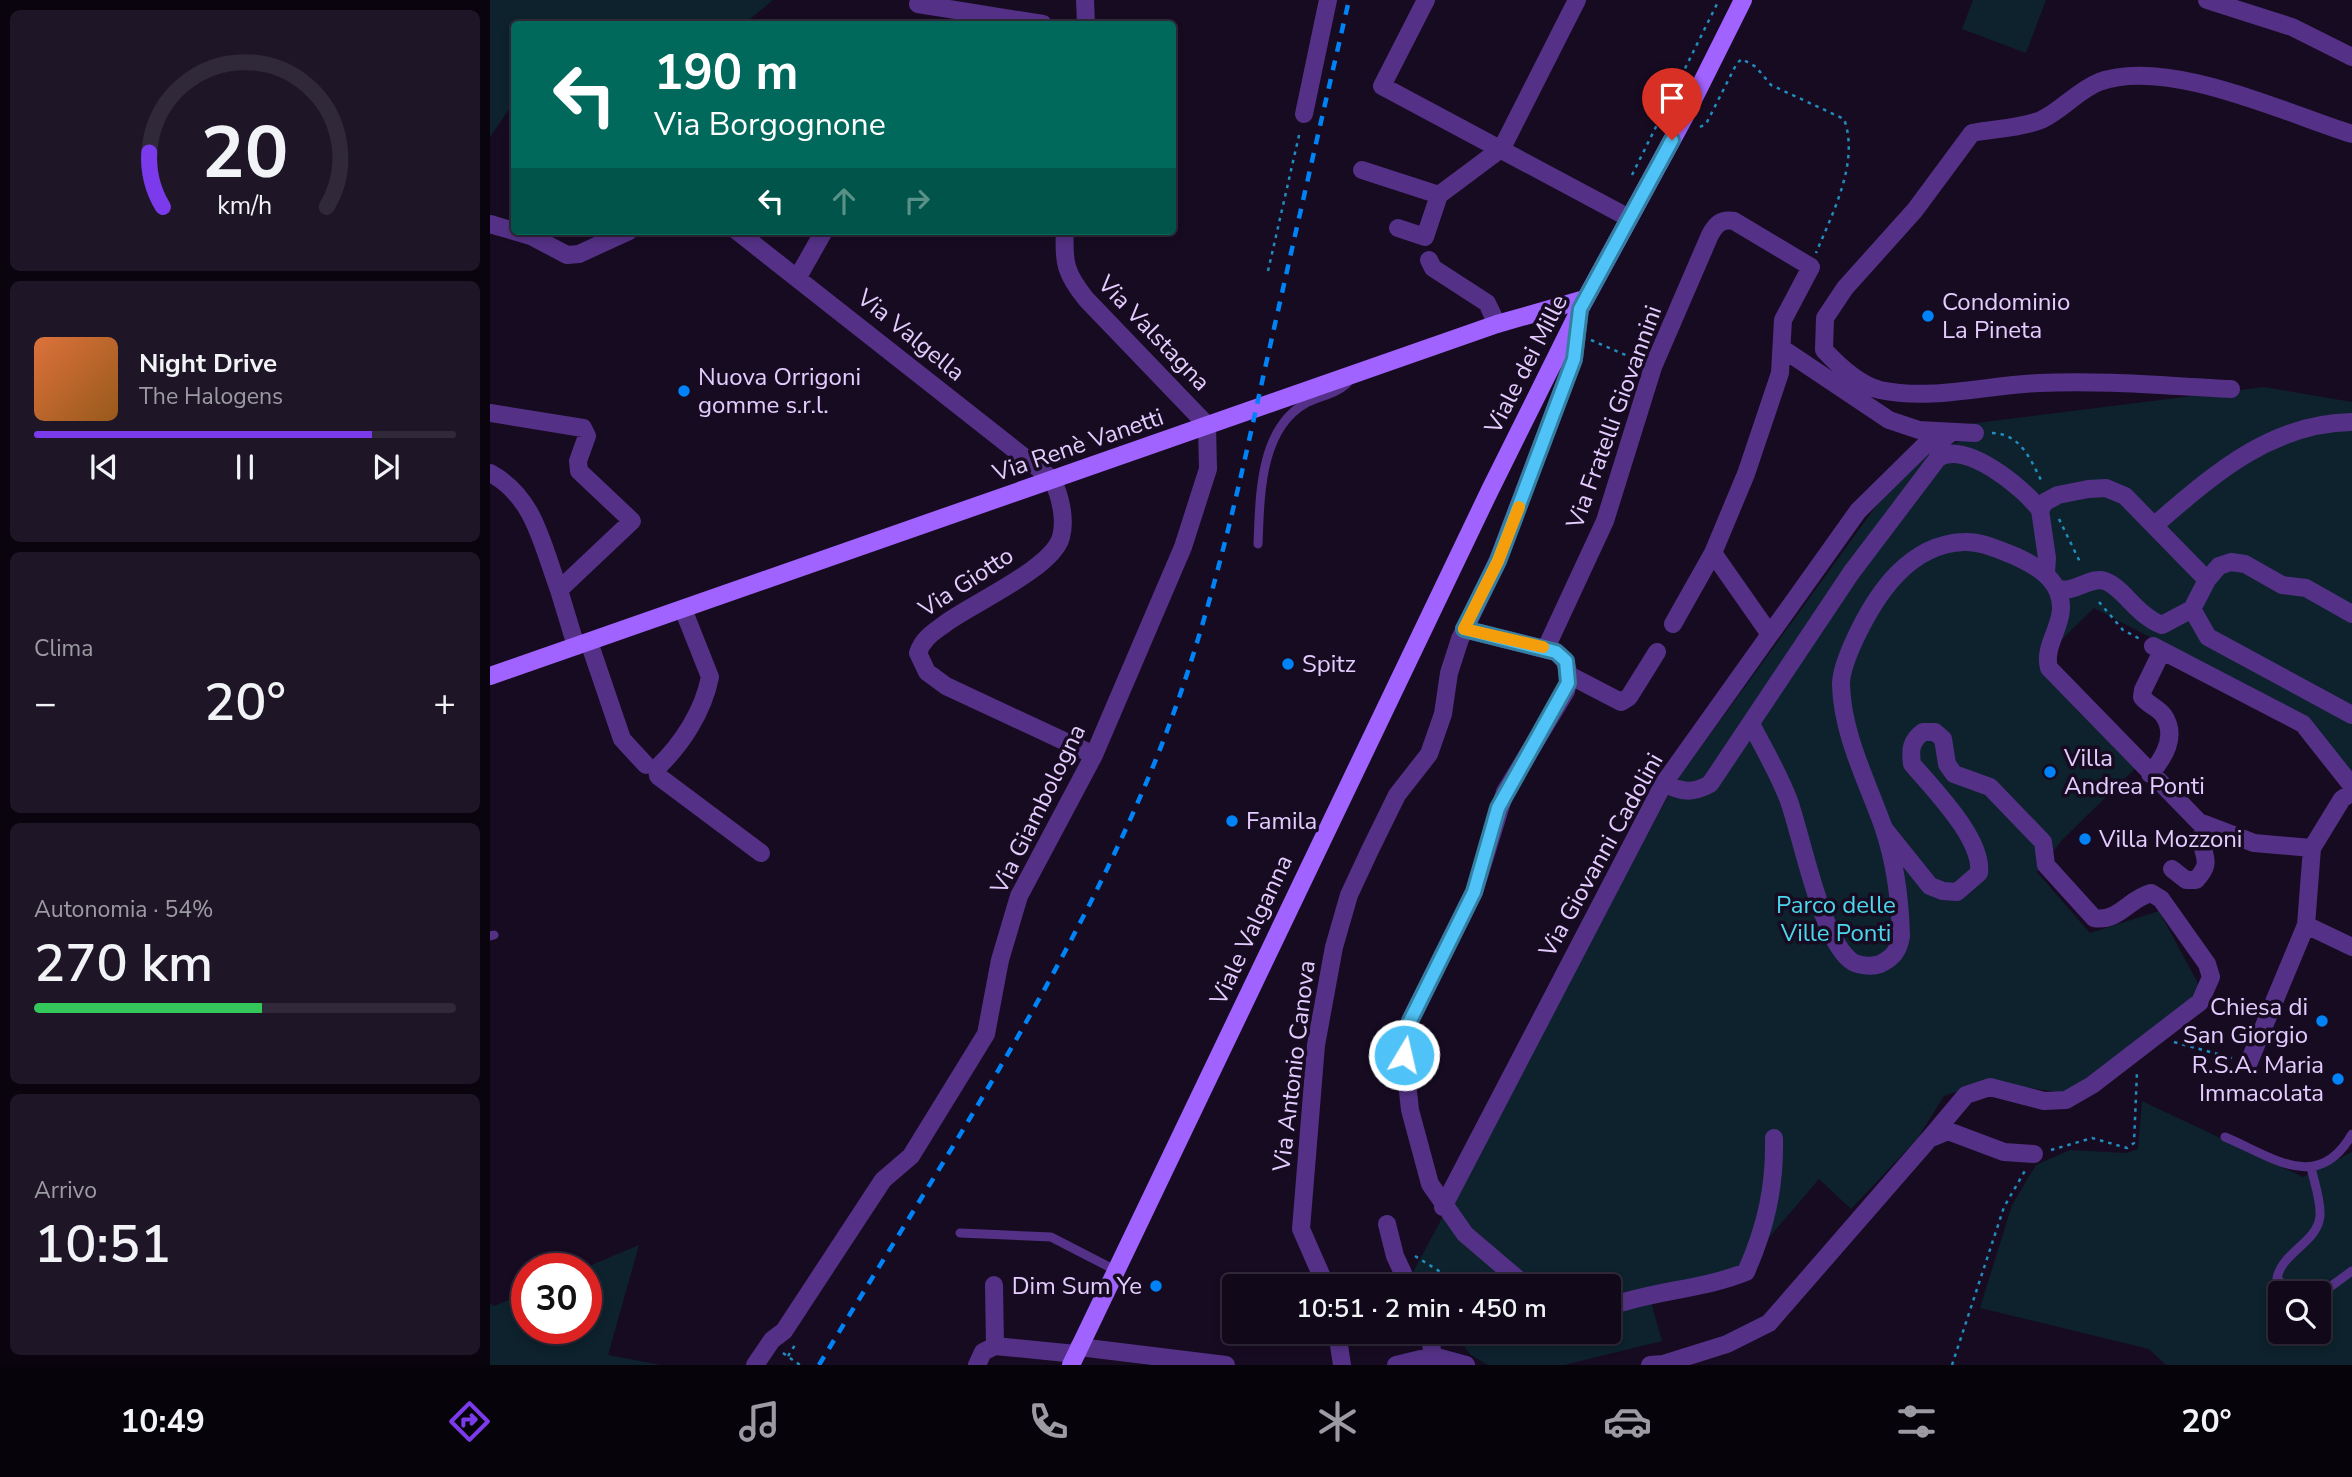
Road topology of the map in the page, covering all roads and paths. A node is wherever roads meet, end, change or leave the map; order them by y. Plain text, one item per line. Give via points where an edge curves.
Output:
1 (1085, 0) edge
2 (1328, 0) edge
3 (1426, 0) edge
4 (1577, 0) edge
5 (1719, 0) edge
6 (1743, 0) edge
7 (2207, 0) edge
8 (918, 4) dead end
9 (1024, 21) edge
10 (1086, 21) edge
11 (2352, 57) edge
12 (1304, 114) joint
13 (1684, 118) junction
14 (2352, 134) edge
15 (1502, 148) junction
16 (1362, 170) dead end
17 (1629, 182) dead end
18 (1438, 195) junction
19 (1629, 218) junction
20 (490, 224) edge
21 (1398, 228) dead end
22 (511, 230) edge
23 (528, 235) edge
24 (620, 235) edge
25 (742, 235) edge
26 (822, 235) edge
27 (1065, 235) edge
28 (1429, 260) dead end
29 (1811, 267) junction
30 (1268, 271) dead end
31 (798, 277) junction
32 (1583, 304) junction
33 (1497, 324) junction
34 (1585, 337) dead end
35 (1783, 349) junction
36 (1653, 367) junction
37 (1354, 374) junction
38 (2231, 389) dead end
39 (490, 413) edge
40 (2352, 422) edge
41 (1208, 425) junction
42 (1952, 432) junction
43 (1975, 433) joint
44 (490, 473) edge
45 (1052, 480) junction
46 (1490, 490) joint
47 (2046, 492) dead end
48 (2048, 510) junction
49 (2156, 524) junction
50 (1258, 544) dead end
51 (1713, 554) junction
52 (2081, 564) dead end
53 (2046, 574) junction
54 (2207, 580) junction
55 (2057, 589) junction
56 (559, 590) junction
57 (2099, 602) dead end
58 (683, 609) junction
59 (2192, 609) junction
60 (2352, 614) edge
61 (1672, 624) dead end
62 (1464, 629) junction
63 (1769, 633) junction
64 (582, 644) junction
65 (1546, 648) junction
66 (2157, 648) junction
67 (1657, 652) dead end
68 (1569, 675) junction
69 (490, 676) edge
70 (2352, 715) edge
71 (1751, 724) junction
72 (1094, 755) junction
73 (646, 765) dead end
74 (2150, 774) junction
75 (1664, 783) junction
76 (2352, 786) edge
77 (2352, 792) edge
78 (1883, 827) junction
79 (2212, 827) junction
80 (2312, 848) junction
81 (761, 853) dead end
82 (2172, 869) dead end
83 (2306, 925) junction
84 (2352, 947) edge
85 (2171, 1042) dead end
86 (2140, 1062) dead end
87 (2249, 1062) joint
88 (2352, 1134) edge
89 (2225, 1137) dead end
90 (1774, 1139) dead end
91 (1929, 1139) junction
92 (2034, 1154) junction
93 (2311, 1167) junction
94 (1449, 1213) junction
95 (1387, 1224) dead end
96 (960, 1233) dead end
97 (1394, 1244) junction
98 (1117, 1270) junction
99 (2352, 1271) edge
100 (1321, 1274) edge
101 (1403, 1274) edge
102 (1443, 1274) edge
103 (1511, 1274) edge
104 (2280, 1281) edge
105 (994, 1285) dead end
106 (2331, 1286) edge
107 (1621, 1303) edge
108 (1339, 1344) edge
109 (1431, 1344) edge
110 (995, 1346) junction
111 (783, 1354) dead end
112 (1433, 1356) junction
113 (1076, 1358) edge
114 (755, 1365) edge
115 (800, 1365) edge
116 (977, 1365) edge
117 (1226, 1365) edge
118 (1342, 1365) edge
119 (1396, 1365) edge
120 (1466, 1365) edge
121 (1650, 1365) edge
122 (1663, 1365) edge
123 (1952, 1365) edge

1 - 10 street
2 - 12 street
3 - 15 street via 1382,86
4 - 15 street
5 - 17 path
6 - 13 main road, Viale dei Mille
7 - 11 street via 2292,27
8 - 9 street
12 - 30 path
13 - 19 main road, Viale dei Mille
13 - 29 path via 1705,126 1742,59 1771,85 1844,119 1848,131 1843,178
14 - 38 street via 2188,80 2148,75 2100,82 2041,120 1972,133 1825,318 1824,351 1842,369 1878,390 1941,394 2086,381
15 - 18 street
15 - 19 street
16 - 18 street
18 - 21 street via 1424,237
19 - 32 main road, Viale dei Mille
20 - 22 street
23 - 24 street via 567,255
25 - 31 street, Via Valgella
26 - 31 street
27 - 41 street, Via Valstagna via 1069,277
28 - 33 street via 1433,268 1491,306
29 - 35 street via 1783,320
29 - 36 street, Via Fratelli Giovannini via 1734,221 1716,225
31 - 45 street, Via Valgella
32 - 33 main road, Via Renè Vanetti
32 - 46 main road, Viale dei Mille
32 - 62 street, Via Antonio Canova via 1574,359 1498,561
33 - 37 main road, Via Renè Vanetti
34 - 36 path
35 - 42 street via 1889,420 1919,430
35 - 51 street via 1774,397
36 - 65 street, Via Fratelli Giovannini via 1608,513
37 - 41 main road, Via Renè Vanetti
37 - 50 lane via 1347,385 1304,404 1279,432 1260,487
39 - 56 street via 583,428 587,436 579,471 632,521
40 - 49 street via 2292,433 2252,448
41 - 45 main road, Via Renè Vanetti
41 - 72 street, Via Giambologna via 1208,469 1183,547
42 - 43 street
42 - 63 street, Via Giovanni Cadolini via 1924,446 1857,511
43 - 47 path via 2001,433 2018,442
44 - 56 street via 509,483 527,503
45 - 58 main road, Via Renè Vanetti
45 - 72 street, Via Giotto via 1060,496 1061,537 1048,558 953,618 922,641 918,653 927,672 946,686
46 - 98 main road, Viale Valganna
48 - 49 street via 2045,502 2057,495 2106,488 2125,496
48 - 52 path
48 - 53 street
48 - 71 street via 1973,459 1954,452 1938,458 1851,573
49 - 54 street
51 - 61 street
51 - 63 street
53 - 55 street
53 - 78 street via 1993,547 1966,541 1945,545 1914,559 1885,586 1866,615 1841,683 1850,734
54 - 59 street
54 - 60 street via 2219,566 2245,564 2283,586 2306,588
55 - 59 street via 2071,592 2095,579 2108,582 2150,621 2162,625
55 - 74 street via 2061,622 2050,649 2049,668
56 - 64 street
57 - 66 path via 2123,630
58 - 64 main road, Via Renè Vanetti
58 - 81 street via 710,677 683,740 657,768 658,776
59 - 70 street via 2208,637
62 - 65 street
62 - 100 street, Via Antonio Canova via 1429,754 1397,795 1349,895 1334,947 1316,1045 1301,1228
63 - 75 street, Via Giovanni Cadolini
64 - 69 main road, Via Renè Vanetti
64 - 73 street via 622,739
65 - 68 street via 1566,661
66 - 74 street via 2142,697 2163,714 2169,728 2168,749
66 - 76 street via 2303,724
67 - 68 street via 1629,697 1621,702
68 - 94 street via 1566,691 1506,792 1474,892 1410,1021 1404,1055 1410,1110 1430,1184
71 - 75 street via 1710,784 1696,791 1679,791
71 - 78 street via 1788,800 1836,941 1850,961 1872,967 1891,959 1901,936 1893,864
72 - 114 street, Via Giambologna via 1019,896 1000,960 986,1034 911,1156 883,1180 784,1331
74 - 79 street via 2199,822
75 - 94 street, Via Giovanni Cadolini
77 - 80 street via 2342,799
78 - 91 street via 1930,886 1957,892 1979,873 1980,859 1968,835 1912,764 1913,739 1923,732 1935,733 1943,739 1947,764 1954,774 1990,787 2043,842 2046,865 2094,918 2115,917 2140,896 2151,893 2161,900 2207,964 2211,977 2200,1002 2066,1100 2044,1101 1990,1087 1966,1095
79 - 80 street via 2254,843
79 - 82 street via 2201,837 2207,860 2196,880 2186,880
80 - 83 street
83 - 84 street
83 - 87 street
85 - 87 path
86 - 92 path via 2134,1143 2127,1148 2092,1138
88 - 93 lane via 2341,1153
89 - 93 lane via 2298,1168
90 - 107 street via 1768,1217 1746,1272 1715,1284
91 - 92 street via 1948,1131 2004,1152
91 - 122 street via 1769,1324 1727,1344
92 - 123 path via 2004,1207
93 - 104 lane via 2320,1216 2317,1228 2280,1264
94 - 103 street via 1477,1247
95 - 97 street
96 - 98 lane via 1051,1237
97 - 101 street
97 - 102 path
98 - 113 main road, Viale Valganna
99 - 106 lane
105 - 110 street
108 - 118 street
109 - 112 street
110 - 113 street
110 - 116 street via 983,1352
111 - 115 path
112 - 119 street
112 - 120 street
113 - 117 street
121 - 122 street

